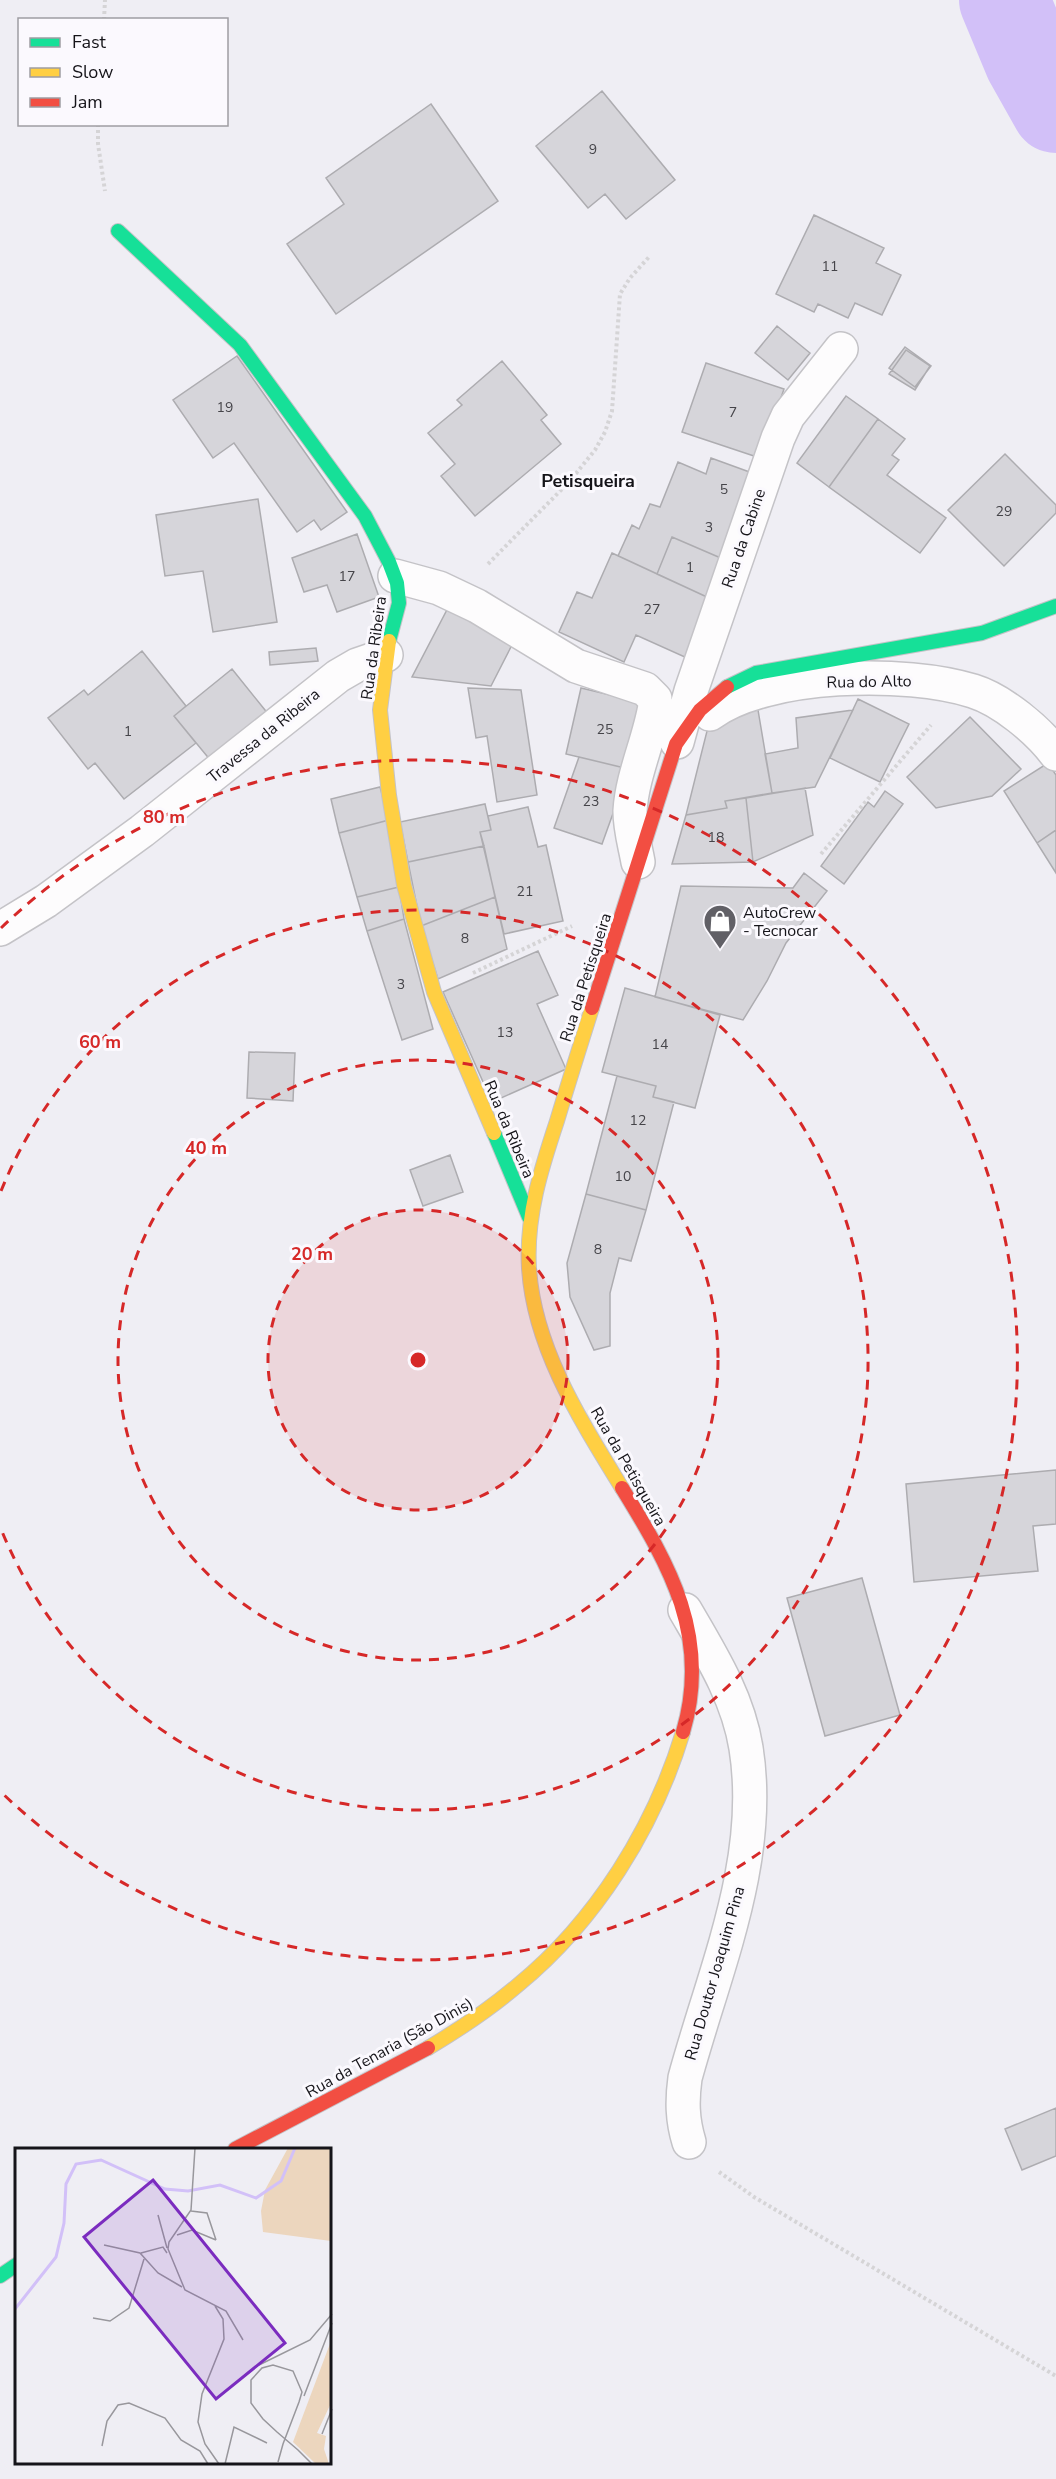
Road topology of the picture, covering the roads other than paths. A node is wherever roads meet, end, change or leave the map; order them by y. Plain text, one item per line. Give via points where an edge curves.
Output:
1 (118, 231) road end
2 (841, 349) dead end
3 (395, 576) junction
4 (1056, 606) edge
5 (386, 655) junction
6 (676, 744) junction
7 (1056, 754) edge
8 (639, 862) junction
9 (0, 929) edge
10 (529, 1217) junction
11 (682, 1603) junction
12 (689, 2142) road end
13 (237, 2148) edge
14 (15, 2266) edge
15 (0, 2276) edge

1 - 3 street, Rua da Ribeira via 240,345 365,516
2 - 6 street, Rua da Cabine via 788,416 778,438
3 - 5 street, Rua da Ribeira via 399,603
3 - 8 street via 456,596 516,628 559,658 596,674 627,681 645,689 655,699 630,812
4 - 6 street, Rua da Petisqueira via 982,633 756,673 726,686 714,696
5 - 9 street, Travessa da Ribeira via 338,676 142,831 46,901
5 - 10 street, Rua da Ribeira via 380,710 404,885 434,992
6 - 7 street, Rua do Alto via 718,708 752,693 846,680 896,678 976,691 1022,720
6 - 8 street, Rua da Petisqueira
8 - 10 street, Rua da Petisqueira
10 - 11 street, Rua da Petisqueira via 530,1281 548,1347 583,1422 663,1557
11 - 12 street, Rua Doutor Joaquim Pina via 722,1674 736,1711 746,1746 750,1786 749,1829 734,1913 685,2078 683,2122
11 - 13 street, Rua da Tenaria (São Dinis) via 691,1669 687,1720 675,1759 642,1830 590,1910 525,1980 479,2016
14 - 15 street

